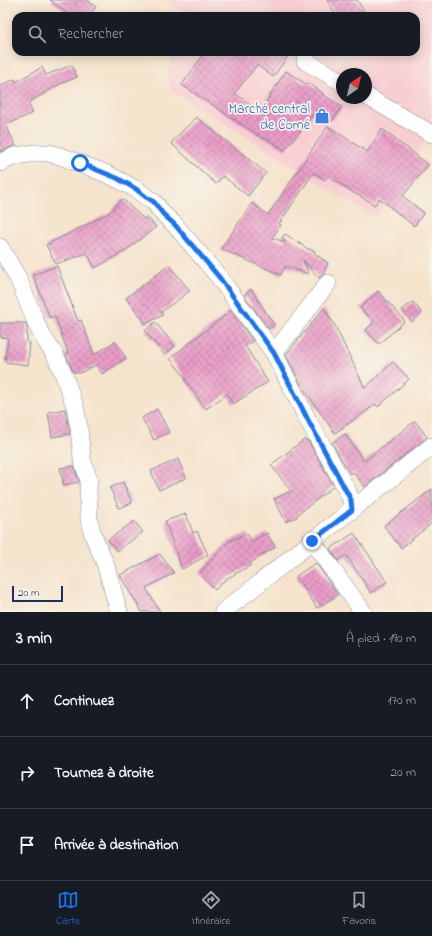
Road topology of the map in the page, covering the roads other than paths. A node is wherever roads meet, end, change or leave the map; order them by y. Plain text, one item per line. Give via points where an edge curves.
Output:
1 (305, 61) dead end
2 (336, 79) edge
3 (372, 99) edge
4 (432, 134) edge
5 (0, 163) edge
6 (0, 247) edge
7 (328, 283) dead end
8 (274, 353) junction
9 (432, 446) edge
10 (352, 510) junction
11 (312, 541) junction
12 (119, 612) edge
13 (223, 612) edge
14 (363, 612) edge

1 - 2 street
3 - 4 street
5 - 8 street via 15,156 49,153 107,174 136,189 154,202 214,271
6 - 12 street via 18,278 36,324 58,361 75,406 82,459 89,480 89,520
7 - 8 street
8 - 10 street via 348,492
9 - 10 street
10 - 11 street
11 - 13 street
11 - 14 street

